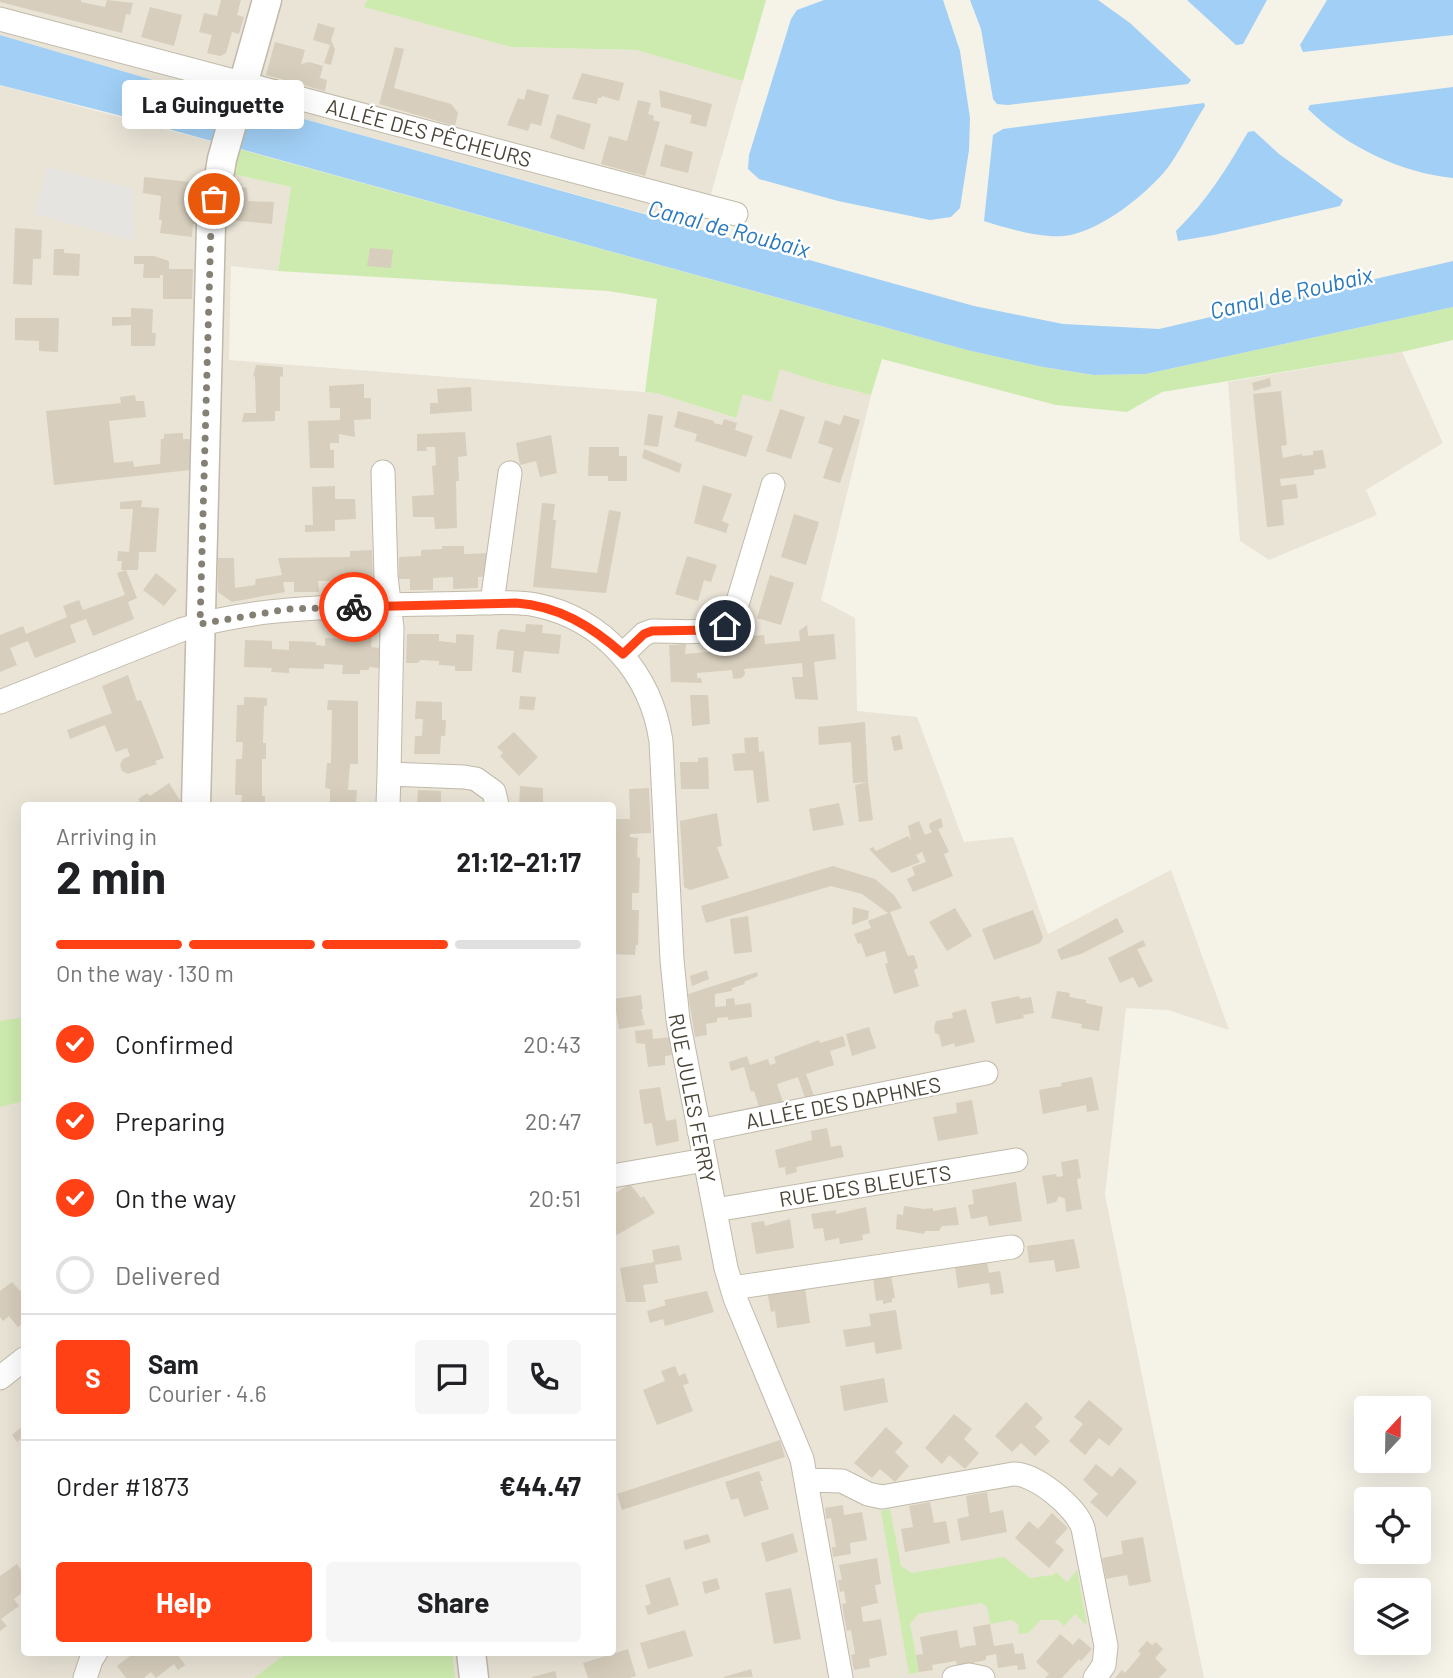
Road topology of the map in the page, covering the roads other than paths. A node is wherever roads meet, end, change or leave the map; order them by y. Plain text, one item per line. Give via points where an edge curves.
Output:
1 (267, 0) edge
2 (0, 19) edge
3 (242, 87) junction
4 (736, 214) dead end
5 (383, 472) dead end
6 (510, 473) dead end
7 (773, 485) dead end
8 (492, 603) junction
9 (389, 605) junction
10 (200, 624) junction
11 (623, 654) junction
12 (0, 702) edge
13 (389, 774) junction
14 (196, 802) edge
15 (388, 802) edge
16 (496, 802) edge
17 (986, 1073) dead end
18 (699, 1131) junction
19 (705, 1160) junction
20 (1016, 1160) dead end
21 (616, 1175) edge
22 (715, 1210) junction
23 (1012, 1247) dead end
24 (732, 1288) junction
25 (21, 1363) edge
26 (0, 1378) edge
27 (806, 1480) junction
28 (94, 1656) edge
29 (471, 1656) edge
30 (85, 1678) edge
31 (474, 1678) edge
32 (841, 1678) edge
33 (954, 1678) edge
34 (984, 1678) edge
35 (1096, 1678) edge

1 - 3 street
2 - 3 street, ALLÉE DES PÊCHEURS
3 - 4 street, ALLÉE DES PÊCHEURS
3 - 10 street via 222,159 211,225
5 - 9 street
6 - 8 street
7 - 11 street via 733,618 712,630 652,631
8 - 9 street, RUE JULES FERRY
8 - 11 street, RUE JULES FERRY via 535,604 554,610 594,629
9 - 10 street, RUE JULES FERRY via 288,609
9 - 13 street
10 - 12 street, RUE JULES FERRY
10 - 14 street
11 - 18 street, RUE JULES FERRY via 644,684 660,731 676,1003
13 - 15 street
13 - 16 street via 477,779 494,792
17 - 18 street, ALLÉE DES DAPHNES
18 - 19 street, RUE JULES FERRY
19 - 21 street
19 - 22 street, RUE JULES FERRY
20 - 22 street, RUE DES BLEUETS
22 - 24 street, RUE JULES FERRY
23 - 24 street
24 - 27 street, RUE JULES FERRY via 795,1440
25 - 26 street
27 - 32 street, RUE JULES FERRY
27 - 35 street via 842,1481 882,1497 1013,1474 1034,1478 1081,1521 1106,1646 1104,1665
28 - 30 street
29 - 31 street
33 - 34 street

